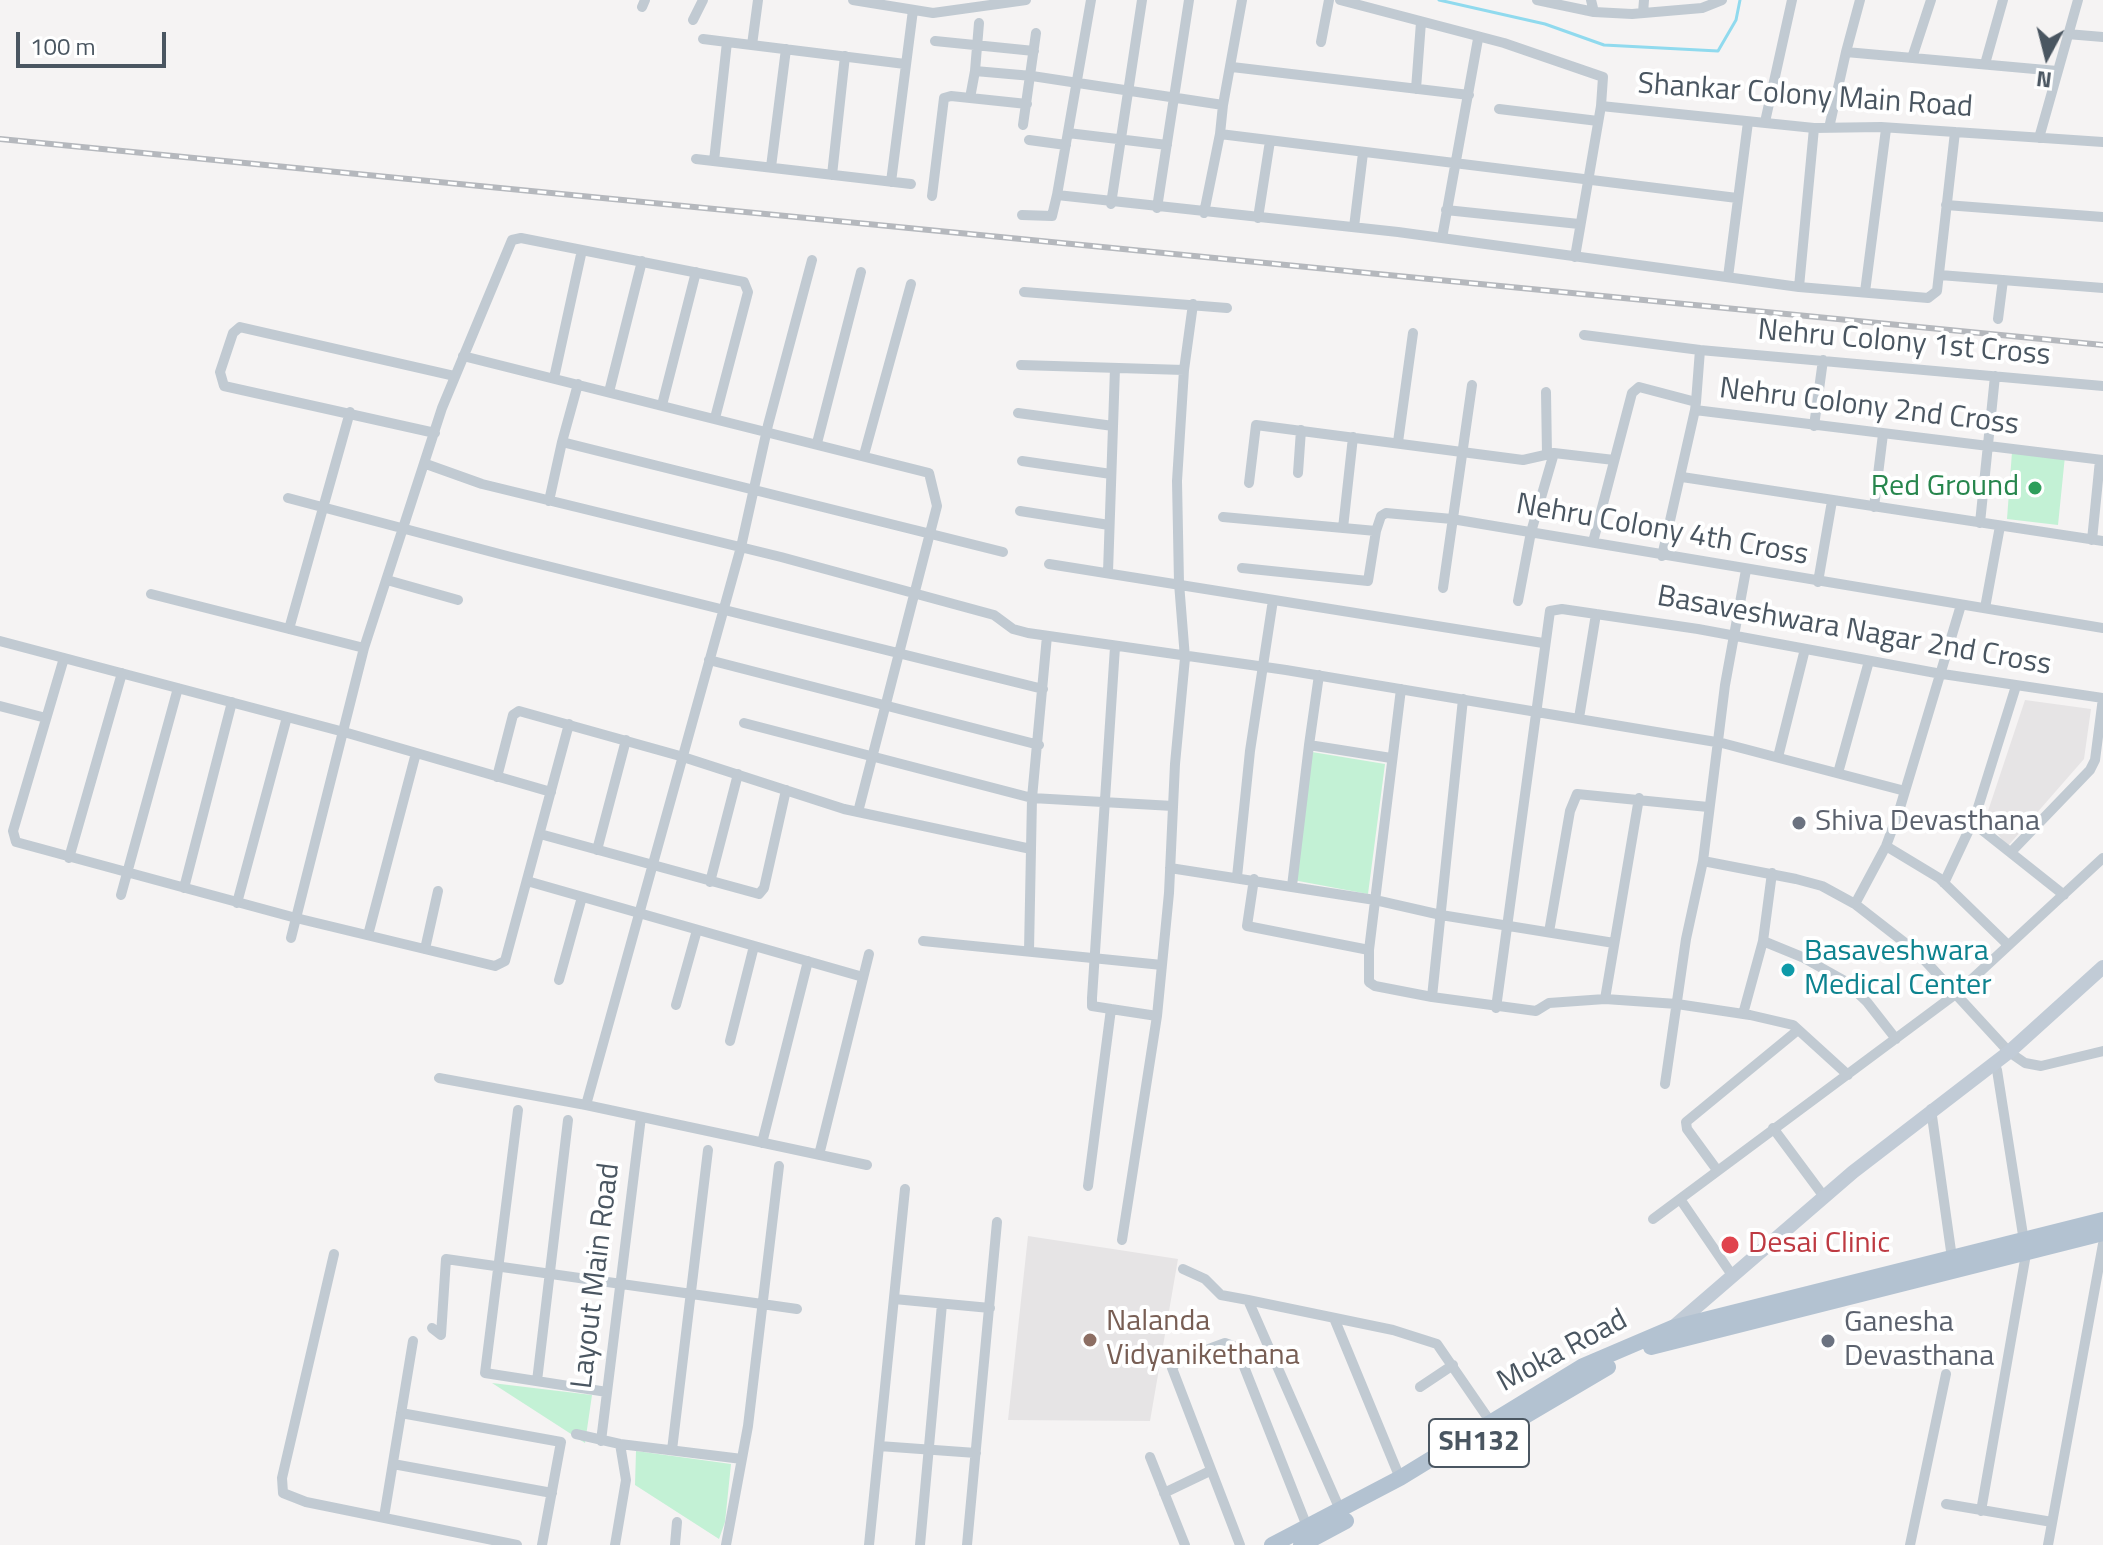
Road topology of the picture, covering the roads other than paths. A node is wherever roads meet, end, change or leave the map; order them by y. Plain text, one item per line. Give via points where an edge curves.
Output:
1 (703, 0) edge
2 (758, 0) edge
3 (853, 0) edge
4 (1026, 0) edge
5 (1091, 0) edge
6 (1142, 0) edge
7 (1189, 0) edge
8 (1242, 0) edge
9 (1329, 0) edge
10 (1340, 0) edge
11 (1537, 0) edge
12 (1591, 0) edge
13 (1644, 0) edge
14 (1722, 0) edge
15 (1792, 0) edge
16 (1860, 0) edge
17 (1931, 0) edge
18 (2003, 0) edge
19 (2078, 0) edge
20 (881, 2) edge
21 (913, 10) junction
22 (1594, 12) junction
23 (1643, 13) junction
24 (693, 20) dead end
25 (1421, 22) junction
26 (979, 23) dead end
27 (1036, 33) dead end
28 (2067, 34) junction
29 (2103, 37) edge
30 (703, 39) dead end
31 (1478, 39) junction
32 (935, 41) dead end
33 (727, 42) junction
34 (1321, 42) dead end
35 (978, 44) junction
36 (752, 45) junction
37 (786, 49) junction
38 (1034, 51) junction
39 (1846, 52) junction
40 (845, 56) junction
41 (1912, 58) junction
42 (905, 64) junction
43 (1985, 64) junction
44 (1232, 67) junction
45 (975, 71) junction
46 (2057, 71) junction
47 (1032, 76) junction
48 (1079, 82) junction
49 (1416, 89) junction
50 (1128, 92) junction
51 (1469, 95) junction
52 (970, 98) junction
53 (1174, 98) junction
54 (1027, 104) junction
55 (1223, 105) junction
56 (1601, 106) junction
57 (1499, 109) dead end
58 (1598, 121) junction
59 (1748, 122) junction
60 (1765, 122) junction
61 (1023, 125) dead end
62 (1814, 128) junction
63 (1829, 128) junction
64 (1886, 129) junction
65 (1955, 132) junction
66 (1068, 133) junction
67 (1220, 134) junction
68 (2039, 138) junction
69 (1121, 139) junction
70 (1029, 140) dead end
71 (1270, 141) junction
72 (2103, 142) edge
73 (1066, 145) junction
74 (1167, 145) junction
75 (1363, 153) junction
76 (696, 159) dead end
77 (714, 161) junction
78 (1455, 162) junction
79 (771, 167) junction
80 (832, 175) junction
81 (1586, 179) junction
82 (891, 182) junction
83 (911, 184) dead end
84 (1057, 195) junction
85 (932, 196) dead end
86 (1737, 198) junction
87 (1111, 204) junction
88 (1946, 205) junction
89 (1157, 208) junction
90 (1446, 210) junction
91 (1204, 213) junction
92 (1022, 215) dead end
93 (2103, 217) edge
94 (1258, 218) junction
95 (1579, 224) junction
96 (1354, 227) junction
97 (1442, 238) junction
98 (582, 250) junction
99 (1575, 257) junction
100 (812, 260) dead end
101 (642, 261) junction
102 (696, 272) junction
103 (861, 272) dead end
104 (1940, 275) junction
105 (1728, 277) junction
106 (2003, 280) junction
107 (911, 284) dead end
108 (1799, 287) junction
109 (2103, 288) edge
110 (1024, 292) dead end
111 (1865, 292) junction
112 (1193, 304) junction
113 (1227, 308) dead end
114 (1998, 319) dead end
115 (1413, 333) dead end
116 (1584, 335) dead end
117 (1700, 350) junction
118 (463, 356) junction
119 (1823, 360) junction
120 (1021, 365) dead end
121 (1115, 368) junction
122 (1184, 370) junction
123 (455, 376) junction
124 (1995, 376) junction
125 (554, 378) junction
126 (578, 384) junction
127 (1472, 385) dead end
128 (2103, 386) edge
129 (609, 392) junction
130 (1546, 392) dead end
131 (662, 405) junction
132 (1695, 406) junction
133 (350, 412) junction
134 (1018, 413) dead end
135 (715, 418) junction
136 (1113, 426) junction
137 (1814, 426) junction
138 (766, 430) junction
139 (1301, 430) junction
140 (435, 433) junction
141 (1883, 434) junction
142 (1353, 437) junction
143 (562, 442) junction
144 (1398, 442) junction
145 (817, 443) junction
146 (1987, 447) junction
147 (1462, 451) junction
148 (1551, 454) junction
149 (864, 455) junction
150 (1614, 460) junction
151 (2102, 460) edge
152 (1022, 461) dead end
153 (426, 464) junction
154 (1298, 473) dead end
155 (1111, 474) junction
156 (1682, 477) junction
157 (1249, 483) dead end
158 (755, 489) junction
159 (288, 498) dead end
160 (549, 501) junction
161 (1832, 501) junction
162 (325, 506) junction
163 (1874, 507) junction
164 (1020, 511) dead end
165 (1223, 517) dead end
166 (1452, 519) junction
167 (1980, 523) junction
168 (1109, 525) junction
169 (2000, 526) junction
170 (405, 527) junction
171 (1343, 528) junction
172 (1376, 531) junction
173 (1531, 532) junction
174 (929, 534) junction
175 (2098, 541) edge
176 (1593, 542) junction
177 (741, 547) junction
178 (1003, 552) dead end
179 (1662, 556) junction
180 (1049, 564) dead end
181 (1242, 568) dead end
182 (1746, 570) junction
183 (1108, 572) junction
184 (387, 580) junction
185 (1818, 582) junction
186 (1179, 583) junction
187 (1443, 588) dead end
188 (914, 593) junction
189 (151, 594) dead end
190 (458, 600) dead end
191 (1273, 600) junction
192 (1518, 601) dead end
193 (1961, 605) junction
194 (1985, 608) junction
195 (723, 609) junction
196 (1596, 614) junction
197 (2103, 628) edge
198 (289, 629) junction
199 (1047, 636) junction
200 (1734, 636) junction
201 (0, 641) edge
202 (1543, 643) junction
203 (1115, 647) junction
204 (364, 648) junction
205 (1805, 649) junction
206 (898, 654) junction
207 (64, 658) junction
208 (1185, 658) junction
209 (709, 660) junction
210 (1869, 661) junction
211 (1263, 667) junction
212 (122, 673) junction
213 (1942, 674) junction
214 (1319, 675) junction
215 (2016, 686) junction
216 (178, 688) junction
217 (1043, 689) junction
218 (1401, 689) junction
219 (2103, 698) edge
220 (1463, 699) junction
221 (232, 702) junction
222 (0, 706) edge
223 (884, 706) junction
224 (1535, 710) junction
225 (287, 717) junction
226 (46, 718) junction
227 (1579, 718) junction
228 (744, 723) dead end
229 (569, 724) junction
230 (344, 732) junction
231 (626, 740) junction
232 (1718, 742) junction
233 (1039, 745) junction
234 (1309, 745) junction
235 (416, 753) junction
236 (680, 756) junction
237 (872, 757) junction
238 (1778, 757) junction
239 (1391, 758) junction
240 (1838, 773) junction
241 (738, 774) junction
242 (497, 777) junction
243 (786, 790) junction
244 (1905, 791) junction
245 (551, 792) junction
246 (1032, 798) junction
247 (1639, 798) junction
248 (1105, 802) junction
249 (1173, 806) junction
250 (1708, 807) junction
251 (858, 812) junction
252 (1972, 822) junction
253 (540, 834) junction
254 (1886, 846) junction
255 (1031, 849) junction
256 (597, 850) junction
257 (2011, 852) junction
258 (69, 858) junction
259 (2103, 858) edge
260 (1703, 861) junction
261 (651, 865) junction
262 (1170, 868) junction
263 (127, 873) junction
264 (1772, 873) junction
265 (1237, 877) junction
266 (1254, 879) junction
267 (527, 881) junction
268 (710, 882) junction
269 (1944, 883) junction
270 (1292, 886) junction
271 (184, 888) junction
272 (438, 891) dead end
273 (121, 895) dead end
274 (2064, 895) junction
275 (582, 897) junction
276 (1375, 900) junction
277 (237, 903) junction
278 (1855, 904) junction
279 (638, 913) junction
280 (1441, 915) junction
281 (296, 918) junction
282 (1506, 925) junction
283 (697, 930) junction
284 (1549, 932) junction
285 (368, 935) junction
286 (291, 938) dead end
287 (923, 941) dead end
288 (1763, 941) junction
289 (1614, 943) junction
290 (2007, 944) junction
291 (754, 946) junction
292 (425, 949) junction
293 (1369, 950) junction
294 (1029, 951) junction
295 (869, 954) dead end
296 (1094, 957) junction
297 (808, 961) junction
298 (1162, 965) junction
299 (2103, 967) edge
300 (863, 977) junction
301 (559, 980) dead end
302 (1957, 993) junction
303 (1432, 997) junction
304 (1605, 999) junction
305 (1677, 1004) junction
306 (676, 1005) dead end
307 (1496, 1008) junction
308 (1111, 1009) junction
309 (1743, 1014) junction
310 (1157, 1016) junction
311 (1798, 1030) junction
312 (1896, 1039) junction
313 (730, 1041) dead end
314 (2103, 1051) edge
315 (2009, 1052) junction
316 (1991, 1065) junction
317 (1848, 1075) junction
318 (439, 1078) dead end
319 (1665, 1084) dead end
320 (586, 1105) junction
321 (1931, 1109) junction
322 (518, 1110) dead end
323 (641, 1117) junction
324 (568, 1120) dead end
325 (1773, 1128) junction
326 (762, 1143) junction
327 (708, 1150) dead end
328 (819, 1155) junction
329 (867, 1165) dead end
330 (779, 1166) dead end
331 (1717, 1170) junction
332 (1088, 1186) dead end
333 (905, 1189) dead end
334 (1825, 1198) junction
335 (1680, 1199) junction
336 (1653, 1219) dead end
337 (2103, 1220) edge
338 (997, 1222) dead end
339 (2103, 1233) edge
340 (1122, 1240) dead end
341 (2103, 1244) edge
342 (2025, 1246) junction
343 (334, 1254) dead end
344 (1952, 1258) junction
345 (501, 1269) junction
346 (1183, 1269) dead end
347 (1732, 1275) junction
348 (549, 1276) junction
349 (621, 1286) junction
350 (691, 1294) junction
351 (894, 1299) junction
352 (1248, 1300) junction
353 (761, 1304) junction
354 (942, 1304) junction
355 (990, 1308) junction
356 (797, 1309) dead end
357 (1334, 1318) junction
358 (1712, 1324) junction
359 (432, 1328) dead end
360 (1672, 1328) junction
361 (413, 1341) dead end
362 (1659, 1344) junction
363 (1453, 1365) junction
364 (1946, 1374) dead end
365 (537, 1381) junction
366 (1420, 1387) dead end
367 (607, 1392) junction
368 (401, 1413) junction
369 (1495, 1427) junction
370 (576, 1434) dead end
371 (601, 1441) junction
372 (620, 1444) junction
373 (879, 1446) junction
374 (672, 1450) junction
375 (929, 1451) junction
376 (976, 1453) junction
377 (1150, 1457) dead end
378 (742, 1459) junction
379 (393, 1464) junction
380 (1210, 1471) junction
381 (1400, 1478) junction
382 (552, 1493) junction
383 (1164, 1493) junction
384 (1946, 1504) dead end
385 (1981, 1511) junction
386 (1343, 1516) junction
387 (384, 1517) junction
388 (677, 1522) dead end
389 (2052, 1522) junction
390 (1308, 1529) junction
391 (517, 1545) edge
392 (542, 1545) edge
393 (615, 1545) edge
394 (675, 1545) edge
395 (726, 1545) edge
396 (869, 1545) edge
397 (920, 1545) edge
398 (967, 1545) edge
399 (1185, 1545) edge
400 (1240, 1545) edge
401 (1272, 1545) edge
402 (1301, 1545) edge
403 (1910, 1545) edge
404 (2048, 1545) edge

1 - 24 street
2 - 36 street
3 - 20 street
4 - 21 street via 933,13
5 - 48 street
6 - 50 street
7 - 53 street
8 - 44 street
9 - 34 street
10 - 25 street
11 - 22 street
12 - 22 street
13 - 23 street
14 - 23 street via 1702,8
15 - 60 street
16 - 39 street
17 - 41 street
18 - 43 street
19 - 28 street
20 - 21 street
21 - 42 street
22 - 23 street
25 - 31 street
25 - 49 street
26 - 35 street
27 - 38 street
28 - 29 street
28 - 46 street
30 - 33 street
31 - 51 street
31 - 56 street via 1603,77
32 - 35 street
33 - 36 street
33 - 77 street
35 - 38 street
35 - 45 street
36 - 37 street
37 - 40 street
37 - 79 street
38 - 47 street
39 - 41 street
39 - 63 street
40 - 42 street
40 - 80 street
41 - 43 street
42 - 82 street
43 - 46 street
44 - 49 street
44 - 55 street
45 - 47 street
45 - 52 street
46 - 68 street
47 - 48 street
47 - 54 street
48 - 50 street
48 - 66 street
49 - 51 street
50 - 53 street
50 - 69 street
51 - 78 street
52 - 54 street
52 - 85 street via 944,98
53 - 55 street
53 - 74 street
54 - 61 street
55 - 67 street
56 - 58 street, Shankar Colony Main Road
56 - 59 street, Shankar Colony Main Road
57 - 58 street
58 - 81 street, Shankar Colony Main Road
59 - 60 street, Shankar Colony Main Road
59 - 86 street
60 - 62 street, Shankar Colony Main Road
62 - 63 street, Shankar Colony Main Road
62 - 108 street
63 - 64 street, Shankar Colony Main Road
64 - 65 street, Shankar Colony Main Road
64 - 111 street
65 - 68 street, Shankar Colony Main Road
65 - 88 street
66 - 69 street
66 - 73 street
67 - 71 street
67 - 91 street
68 - 72 street, Shankar Colony Main Road
69 - 74 street
69 - 87 street
70 - 73 street
71 - 75 street
71 - 94 street
73 - 84 street
74 - 89 street
75 - 78 street
75 - 96 street
76 - 77 street
77 - 79 street
78 - 81 street
78 - 90 street
79 - 80 street
80 - 82 street
81 - 86 street
81 - 95 street, Shankar Colony Main Road
82 - 83 street
84 - 87 street
84 - 92 street via 1052,216
86 - 105 street
87 - 89 street
88 - 93 street
88 - 104 street
89 - 91 street
90 - 95 street
90 - 97 street
91 - 94 street
94 - 96 street
95 - 99 street, Shankar Colony Main Road
96 - 97 street
97 - 99 street
98 - 101 street
98 - 118 street via 512,240
98 - 125 street
99 - 105 street
100 - 138 street
101 - 102 street
101 - 129 street
102 - 131 street
102 - 135 street via 747,286
103 - 145 street
104 - 106 street
104 - 111 street via 1937,291 1928,298
105 - 108 street
106 - 109 street
106 - 114 street
107 - 149 street
108 - 111 street
110 - 112 street
112 - 113 street
112 - 122 street
115 - 144 street
116 - 117 street, Nehru Colony 1st Cross
117 - 119 street, Nehru Colony 1st Cross
117 - 132 street
118 - 123 street
118 - 125 street
119 - 124 street, Nehru Colony 1st Cross
119 - 137 street
120 - 121 street
121 - 122 street
121 - 136 street
122 - 186 street via 1177,481
123 - 133 street via 240,327 233,333 220,372 224,386
123 - 140 street
124 - 128 street, Nehru Colony 1st Cross
124 - 146 street
125 - 126 street
126 - 129 street
126 - 143 street
127 - 147 street
129 - 131 street
130 - 148 street
131 - 135 street
132 - 137 street, Nehru Colony 2nd Cross
132 - 150 street, Nehru Colony 2nd Cross via 1639,387 1632,393
132 - 156 street
133 - 140 street
133 - 162 street
134 - 136 street
135 - 138 street
136 - 155 street
137 - 141 street, Nehru Colony 2nd Cross
138 - 145 street
138 - 158 street
139 - 142 street
139 - 154 street
139 - 157 street via 1256,425
140 - 153 street
141 - 146 street, Nehru Colony 2nd Cross
141 - 163 street
142 - 144 street
142 - 171 street
143 - 158 street
143 - 160 street
144 - 147 street
145 - 149 street
146 - 151 street, Nehru Colony 2nd Cross
146 - 167 street
147 - 148 street via 1523,460
147 - 166 street
148 - 150 street
148 - 173 street
149 - 174 street via 929,473 937,506
150 - 176 street
151 - 175 street
152 - 155 street
153 - 160 street
153 - 170 street
155 - 168 street
156 - 161 street
156 - 179 street
158 - 174 street
158 - 177 street
159 - 162 street
160 - 177 street
161 - 163 street
161 - 185 street
162 - 170 street
162 - 198 street
163 - 167 street
164 - 168 street
165 - 171 street
166 - 172 street, Nehru Colony 4th Cross via 1386,513
166 - 173 street, Nehru Colony 4th Cross
166 - 187 street
167 - 169 street
168 - 183 street
169 - 175 street
169 - 194 street
170 - 184 street
170 - 195 street
171 - 172 street
172 - 181 street via 1368,581
173 - 176 street, Nehru Colony 4th Cross
173 - 192 street
174 - 178 street
174 - 188 street
176 - 179 street, Nehru Colony 4th Cross
177 - 188 street
177 - 195 street
179 - 182 street, Nehru Colony 4th Cross
180 - 183 street
182 - 185 street, Nehru Colony 4th Cross
182 - 200 street
183 - 186 street
184 - 190 street
184 - 204 street
185 - 193 street, Nehru Colony 4th Cross
186 - 191 street
186 - 208 street
188 - 199 street
188 - 206 street
189 - 198 street
191 - 202 street
191 - 211 street
193 - 194 street, Nehru Colony 4th Cross
193 - 213 street
194 - 197 street, Nehru Colony 4th Cross
195 - 206 street
195 - 209 street
196 - 200 street, Basaveshwara Nagar 2nd Cross
196 - 202 street, Basaveshwara Nagar 2nd Cross via 1550,611
196 - 227 street
198 - 204 street
199 - 203 street
199 - 217 street
200 - 205 street, Basaveshwara Nagar 2nd Cross
200 - 232 street
201 - 207 street
202 - 224 street
203 - 208 street
203 - 248 street
204 - 230 street
205 - 210 street, Basaveshwara Nagar 2nd Cross
205 - 238 street
206 - 217 street
206 - 223 street
207 - 212 street
207 - 226 street
208 - 211 street
208 - 249 street
209 - 223 street
209 - 236 street
210 - 213 street, Basaveshwara Nagar 2nd Cross
210 - 240 street
211 - 214 street
211 - 265 street
212 - 216 street
212 - 258 street
213 - 215 street, Basaveshwara Nagar 2nd Cross
213 - 244 street
214 - 218 street
214 - 234 street
215 - 219 street, Basaveshwara Nagar 2nd Cross
215 - 252 street
216 - 221 street
216 - 263 street
217 - 233 street
218 - 220 street
218 - 239 street
219 - 257 street via 2090,770
220 - 224 street
220 - 280 street
221 - 225 street
221 - 271 street
222 - 226 street
223 - 233 street
223 - 237 street
224 - 227 street
224 - 282 street
225 - 230 street
225 - 277 street
226 - 258 street via 12,837 21,845
227 - 232 street
228 - 237 street
229 - 231 street
229 - 242 street via 515,712
229 - 245 street
230 - 235 street
230 - 281 street
231 - 236 street
231 - 256 street
232 - 238 street
232 - 250 street
233 - 246 street
234 - 239 street
234 - 270 street
235 - 242 street
235 - 285 street
236 - 241 street
236 - 261 street
237 - 246 street
237 - 251 street
238 - 240 street
239 - 276 street
240 - 244 street
241 - 243 street
241 - 268 street
242 - 245 street
243 - 251 street
243 - 268 street via 762,892
244 - 254 street
245 - 253 street
246 - 248 street
246 - 255 street
247 - 250 street
247 - 284 street via 1577,794
247 - 289 street
248 - 249 street
248 - 296 street
249 - 262 street
250 - 260 street
251 - 255 street
252 - 257 street
252 - 269 street
253 - 256 street
253 - 267 street
254 - 269 street
254 - 278 street
255 - 294 street
256 - 261 street
257 - 274 street
258 - 263 street
259 - 274 street
260 - 264 street
260 - 305 street
261 - 268 street
261 - 279 street
262 - 265 street
262 - 298 street
263 - 271 street
263 - 273 street
264 - 278 street via 1822,886
264 - 288 street
265 - 266 street
266 - 270 street
266 - 293 street via 1247,926
267 - 275 street
267 - 292 street via 501,965
269 - 290 street
270 - 276 street
271 - 277 street
272 - 292 street
274 - 290 street
275 - 279 street
275 - 301 street
276 - 280 street
276 - 293 street
277 - 281 street
278 - 302 street via 1895,932
279 - 283 street
279 - 320 street
280 - 282 street
280 - 303 street
281 - 285 street
281 - 286 street
282 - 284 street
282 - 307 street
283 - 291 street
283 - 306 street
284 - 289 street
285 - 292 street
287 - 294 street
288 - 309 street
288 - 312 street via 1845,981
289 - 304 street
290 - 302 street
291 - 297 street
291 - 313 street
293 - 303 street via 1369,982
294 - 296 street
295 - 300 street
296 - 298 street
296 - 308 street via 1092,1006
297 - 300 street
297 - 326 street
298 - 310 street
299 - 315 main road
300 - 328 street
302 - 312 street
302 - 315 street
303 - 307 street
304 - 305 street
304 - 307 street via 1549,1003 1536,1011
305 - 309 street
305 - 319 street
308 - 310 street
308 - 332 street
309 - 311 street
310 - 340 street
311 - 317 street
311 - 331 street via 1686,1122
312 - 317 street
314 - 315 street via 2041,1066
315 - 316 main road
316 - 321 main road
316 - 342 street via 1997,1070
317 - 325 street
318 - 320 street
320 - 323 street
321 - 334 main road
321 - 344 street
322 - 345 street
323 - 326 street
323 - 349 street, Layout Main Road
324 - 348 street
325 - 331 street
325 - 334 street
326 - 328 street
327 - 350 street
328 - 329 street
330 - 353 street
331 - 335 street
333 - 351 street
334 - 347 main road
335 - 336 street
335 - 347 street
337 - 342 main road, SH132
338 - 355 street
339 - 342 main road, SH132
341 - 389 street
342 - 344 main road, SH132
342 - 358 main road, SH132
342 - 385 street
343 - 387 street via 281,1487 289,1497
344 - 358 main road, SH132
345 - 348 street
345 - 359 street via 446,1259 441,1335
345 - 365 street via 485,1373
346 - 352 street via 1205,1279 1221,1295
347 - 360 main road
348 - 349 street
348 - 365 street
349 - 350 street
349 - 367 street, Layout Main Road
350 - 353 street
350 - 374 street
351 - 354 street
351 - 373 street
352 - 357 street
352 - 386 street
353 - 356 street
353 - 378 street
354 - 355 street
354 - 375 street
355 - 376 street
357 - 363 street via 1427,1339
357 - 381 street
358 - 360 main road, SH132
358 - 362 main road, SH132
360 - 362 main road
360 - 369 main road, Moka Road / SH132 via 1583,1366
361 - 368 street
362 - 369 main road, Moka Road / SH132
363 - 366 street
363 - 369 street
364 - 403 street
365 - 367 street
367 - 371 street, Layout Main Road
368 - 379 street
368 - 382 street via 561,1442
369 - 381 main road, Moka Road / SH132
369 - 386 main road, Moka Road / SH132
370 - 371 street
371 - 372 street
372 - 374 street
372 - 393 street via 626,1480
373 - 375 street
373 - 396 street
374 - 378 street
375 - 376 street
375 - 397 street
376 - 398 street
377 - 383 street
378 - 395 street
379 - 382 street
379 - 387 street
380 - 383 street
380 - 390 street via 1172,1368 1179,1360 1232,1344
380 - 400 street
381 - 386 main road, Moka Road / SH132
382 - 392 street
383 - 399 street
384 - 385 street
385 - 389 street
386 - 390 main road, Moka Road / SH132
386 - 402 main road, Moka Road / SH132
387 - 391 street
388 - 394 street
389 - 404 street
390 - 401 main road, Moka Road / SH132

